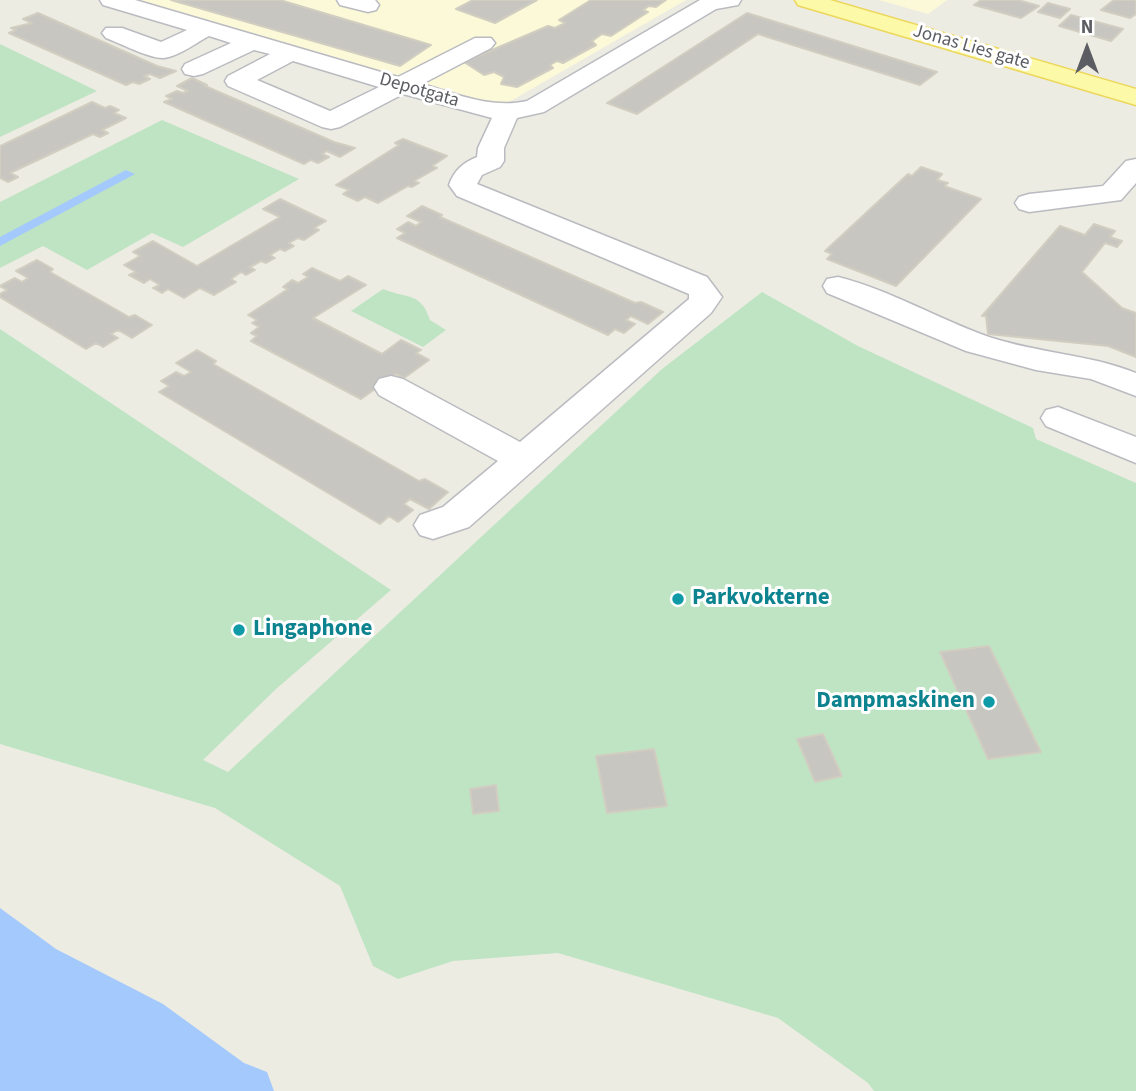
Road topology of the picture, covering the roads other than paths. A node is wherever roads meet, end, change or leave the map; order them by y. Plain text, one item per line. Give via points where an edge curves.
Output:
1 (111, 0) edge
2 (806, 0) edge
3 (847, 0) edge
4 (716, 1) edge
5 (206, 29) junction
6 (114, 33) dead end
7 (252, 43) junction
8 (483, 43) dead end
9 (289, 54) junction
10 (194, 69) dead end
11 (1136, 83) edge
12 (308, 86) dead end
13 (402, 86) junction
14 (1136, 97) edge
15 (281, 101) junction
16 (506, 113) junction
17 (1136, 167) edge
18 (1136, 190) edge
19 (1030, 203) dead end
20 (1110, 223) dead end
21 (838, 286) dead end
22 (1136, 385) edge
23 (391, 387) dead end
24 (1058, 418) dead end
25 (1136, 451) edge
26 (522, 459) junction
27 (433, 525) dead end

1 - 5 street, Depotgata
2 - 14 main road, Jonas Lies gate
3 - 11 main road, Jonas Lies gate
4 - 16 street, Depotgata via 535,107
5 - 6 street via 162,51
5 - 7 street, Depotgata
7 - 9 street, Depotgata
7 - 10 street
8 - 13 street
9 - 13 street, Depotgata
9 - 15 street via 237,81
12 - 15 street
13 - 15 street via 331,121
13 - 16 street, Depotgata
16 - 26 street via 490,161 464,178 467,190 696,284 706,297
17 - 19 street via 1111,194
18 - 20 street
21 - 22 street via 978,344 1035,360 1098,370
23 - 26 street
24 - 25 street
26 - 27 street via 456,517

